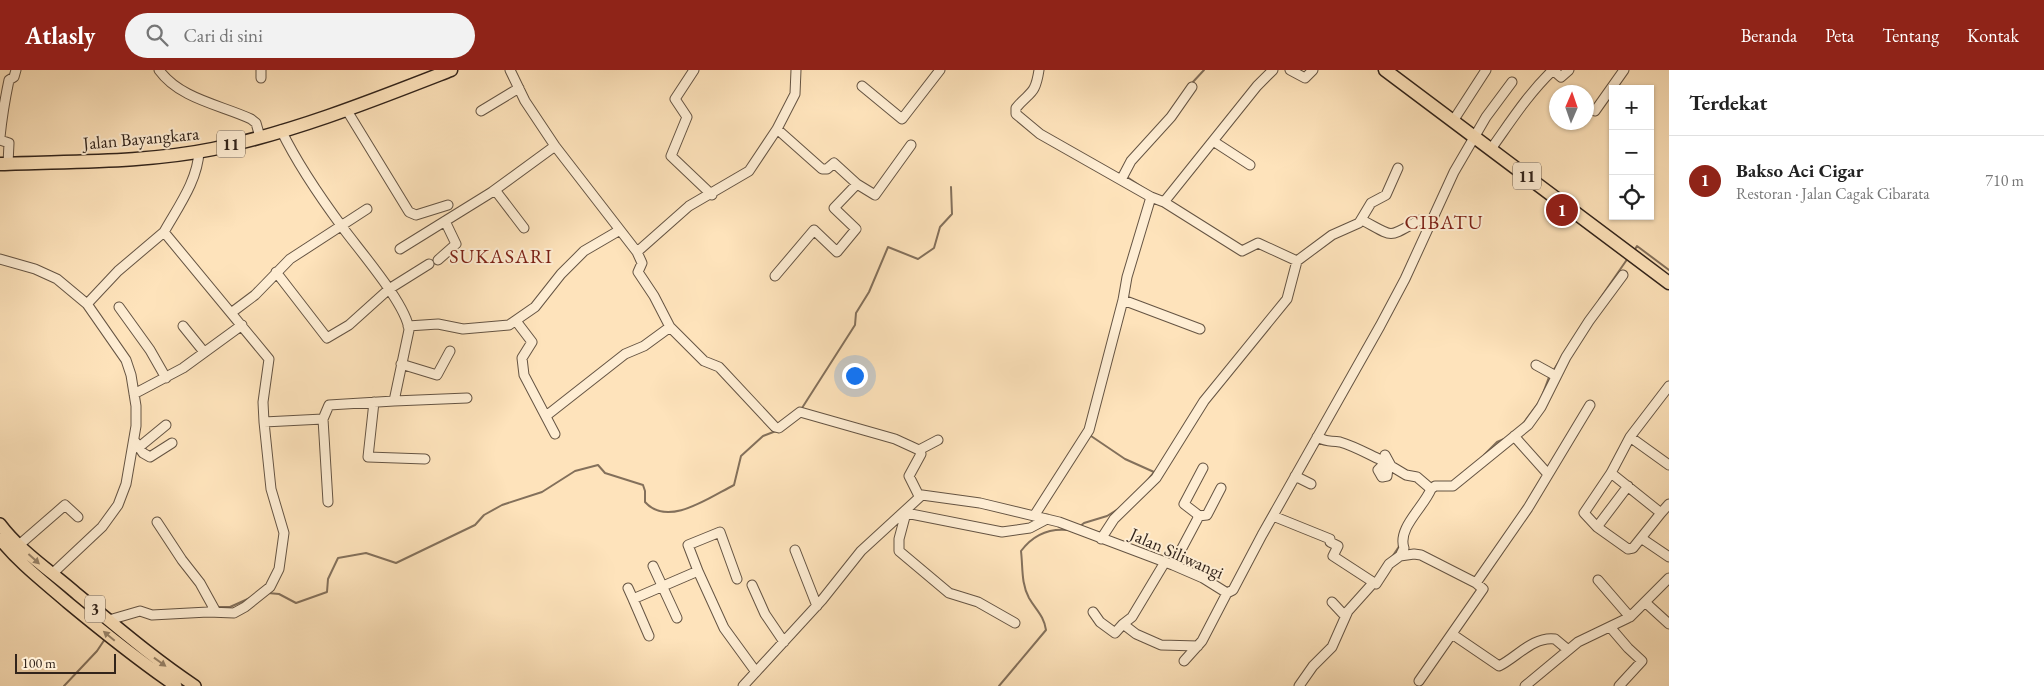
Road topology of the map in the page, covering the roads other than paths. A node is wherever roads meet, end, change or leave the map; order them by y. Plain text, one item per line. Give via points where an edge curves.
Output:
1 (16, 70) edge
2 (159, 70) edge
3 (451, 70) edge
4 (510, 70) edge
5 (694, 70) edge
6 (796, 70) edge
7 (940, 70) edge
8 (1039, 70) edge
9 (1273, 70) edge
10 (1290, 70) edge
11 (1313, 70) edge
12 (1385, 70) edge
13 (1486, 70) edge
14 (1569, 70) edge
15 (1624, 70) edge
16 (1512, 82) dead end
17 (862, 86) dead end
18 (1192, 87) dead end
19 (519, 88) junction
20 (346, 109) junction
21 (481, 111) dead end
22 (1596, 111) dead end
23 (1453, 121) junction
24 (777, 129) junction
25 (281, 130) junction
26 (260, 137) junction
27 (1475, 137) junction
28 (0, 138) edge
29 (1212, 141) junction
30 (911, 145) dead end
31 (556, 146) junction
32 (1491, 149) junction
33 (199, 151) junction
34 (4, 164) edge
35 (1250, 165) dead end
36 (1398, 168) dead end
37 (1121, 180) junction
38 (857, 184) junction
39 (495, 190) junction
40 (712, 195) junction
41 (1151, 197) junction
42 (1164, 202) junction
43 (448, 205) dead end
44 (367, 209) dead end
45 (1362, 220) junction
46 (445, 221) junction
47 (1430, 224) junction
48 (341, 226) junction
49 (524, 228) dead end
50 (620, 230) junction
51 (164, 232) junction
52 (400, 249) dead end
53 (637, 252) junction
54 (0, 259) edge
55 (1297, 260) junction
56 (276, 272) junction
57 (1623, 275) dead end
58 (774, 276) dead end
59 (1669, 283) edge
60 (389, 289) junction
61 (1123, 300) junction
62 (87, 304) junction
63 (119, 307) dead end
64 (232, 312) junction
65 (516, 321) junction
66 (242, 325) junction
67 (183, 326) dead end
68 (408, 326) junction
69 (670, 327) junction
70 (1200, 329) dead end
71 (450, 351) dead end
72 (204, 352) junction
73 (400, 364) junction
74 (1536, 365) dead end
75 (1556, 376) junction
76 (166, 378) junction
77 (1669, 386) edge
78 (134, 394) junction
79 (467, 398) dead end
80 (394, 401) junction
81 (374, 402) junction
82 (1590, 405) dead end
83 (546, 416) junction
84 (323, 419) junction
85 (264, 422) junction
86 (166, 425) dead end
87 (555, 434) dead end
88 (1514, 436) junction
89 (1317, 437) junction
90 (1630, 437) junction
91 (938, 440) dead end
92 (172, 443) dead end
93 (136, 444) junction
94 (919, 450) junction
95 (1385, 455) dead end
96 (425, 459) dead end
97 (1669, 465) edge
98 (1387, 467) junction
99 (1203, 468) dead end
100 (1547, 473) junction
101 (1612, 473) junction
102 (1295, 476) junction
103 (1311, 484) dead end
104 (1628, 486) junction
105 (1221, 488) dead end
106 (1432, 488) junction
107 (919, 496) junction
108 (328, 502) dead end
109 (1669, 504) edge
110 (907, 510) junction
111 (1661, 513) junction
112 (1034, 516) junction
113 (1198, 516) junction
114 (1273, 516) junction
115 (78, 517) dead end
116 (1047, 519) junction
117 (157, 522) dead end
118 (0, 524) edge
119 (1597, 526) junction
120 (1641, 538) junction
121 (0, 539) edge
122 (1101, 539) junction
123 (19, 545) junction
124 (795, 550) dead end
125 (1400, 556) junction
126 (1669, 557) edge
127 (1169, 563) junction
128 (653, 566) dead end
129 (698, 571) junction
130 (52, 574) junction
131 (1669, 578) edge
132 (737, 579) dead end
133 (1598, 580) dead end
134 (1375, 583) junction
135 (1476, 583) junction
136 (752, 585) dead end
137 (663, 586) junction
138 (628, 588) dead end
139 (1227, 594) junction
140 (633, 599) junction
141 (1646, 602) junction
142 (1334, 604) dead end
143 (817, 606) junction
144 (216, 612) junction
145 (1094, 612) dead end
146 (1345, 615) junction
147 (1630, 616) junction
148 (677, 618) dead end
149 (110, 620) junction
150 (1015, 623) dead end
151 (1123, 624) junction
152 (1669, 624) edge
153 (1610, 627) junction
154 (1452, 634) junction
155 (649, 636) dead end
156 (784, 642) junction
157 (1198, 646) junction
158 (1567, 650) junction
159 (1184, 662) dead end
160 (756, 672) junction
161 (1419, 681) dead end
162 (176, 686) edge
163 (195, 686) edge
164 (743, 686) edge
165 (1299, 686) edge
166 (1525, 686) edge
167 (1620, 686) edge

1 - 28 street via 9,80
2 - 26 street via 202,101 251,119
3 - 20 highway, Jalan Bayangkara / 11
4 - 19 street
5 - 40 street via 676,99 687,117 672,156
6 - 24 street via 795,94
7 - 17 street via 902,119
8 - 37 street via 1036,87 1017,106 1016,114 1040,134
9 - 29 street
10 - 11 street via 1306,78
12 - 23 highway, 11
13 - 23 street
14 - 32 street via 1562,77 1553,70 1545,78 1524,101
15 - 22 street
16 - 27 street, Jalan Siliwangi
18 - 37 street via 1131,161
19 - 21 street
19 - 31 street
20 - 25 highway, Jalan Bayangkara / 11
20 - 43 street via 409,212 416,215
23 - 27 highway, 11
24 - 38 street via 822,169 834,163
24 - 40 street via 749,171
25 - 26 highway, Jalan Bayangkara / 11
25 - 48 street via 294,157
26 - 33 highway, Jalan Bayangkara / 11
27 - 32 highway, 11
27 - 47 street, Jalan Siliwangi via 1454,172
28 - 34 street via 9,143
29 - 35 street
29 - 42 street
30 - 38 street via 878,194
31 - 39 street
31 - 50 street
32 - 59 highway, 11
33 - 34 highway, Jalan Bayangkara / 11
33 - 51 street via 193,179
36 - 45 street via 1386,195 1368,206
37 - 41 street
38 - 58 street via 834,208 856,230 837,252 814,230
39 - 46 street
39 - 49 street
40 - 53 street via 689,206
41 - 42 street
41 - 61 street
42 - 55 street via 1242,251 1258,243
44 - 48 street
45 - 47 street via 1390,235 1420,220
45 - 55 street via 1352,228 1332,235
46 - 52 street
46 - 60 street via 456,244 434,262
47 - 89 street, Jalan Siliwangi via 1380,326
48 - 56 street via 290,259
48 - 60 street
50 - 53 street
50 - 65 street via 584,251 535,307
51 - 62 street via 118,271
51 - 64 street
53 - 69 street via 642,263 638,272
54 - 62 street via 57,279
55 - 122 street via 1287,299 1204,401 1156,478 1114,519
56 - 60 street via 327,338 350,325
56 - 64 street via 255,295
57 - 75 street via 1589,321
60 - 68 street
61 - 70 street
61 - 112 street via 1089,430
62 - 78 street via 126,360
63 - 76 street
64 - 66 street
65 - 68 street via 488,328 434,324
65 - 83 street via 532,342 522,358 524,375
66 - 72 street
66 - 85 street via 269,359 263,402
67 - 72 street
68 - 73 street
69 - 83 street via 644,346 625,354
69 - 94 street via 704,361 719,367 775,427 779,428 800,412 894,439
71 - 73 street via 436,376
72 - 76 street
73 - 80 street
74 - 75 street
75 - 88 street via 1534,416
76 - 78 street
77 - 90 street
78 - 93 street
79 - 80 street
80 - 81 street
81 - 84 street via 329,405
81 - 96 street via 368,458
82 - 100 street
83 - 87 street
84 - 85 street
84 - 108 street
85 - 144 street via 271,489 284,533 279,569 264,593 245,607 234,613
86 - 93 street
88 - 100 street
88 - 106 street via 1453,486
89 - 98 street via 1357,449 1381,460
89 - 102 street, Jalan Siliwangi
90 - 97 street
90 - 101 street
91 - 94 street
92 - 93 street via 152,457
93 - 130 street via 126,484 111,516
94 - 107 street via 921,454 909,476
95 - 98 street
98 - 106 street via 1417,477
99 - 113 street via 1184,504
100 - 135 street via 1528,508
101 - 104 street
101 - 119 street via 1583,514
102 - 103 street
102 - 114 street, Jalan Siliwangi
104 - 111 street
104 - 119 street
105 - 113 street via 1207,515
106 - 125 street via 1404,532 1404,548
107 - 110 street
107 - 112 street, Jalan Siliwangi via 980,503
109 - 111 street
110 - 116 street via 1002,532 1030,528
110 - 143 street via 861,552
110 - 150 street via 899,552 949,592 978,602
111 - 120 street
112 - 116 street, Jalan Siliwangi
113 - 127 street
114 - 134 street via 1330,539 1338,546 1333,556
114 - 139 street, Jalan Siliwangi via 1234,589
115 - 123 street via 65,505
116 - 122 street, Jalan Siliwangi
117 - 144 street via 200,583
118 - 123 main road, 3
119 - 120 street via 1628,549
120 - 126 street
162 -> 121 main road, 3 via 95,625
122 - 127 street, Jalan Siliwangi
123 -> 130 main road, 3
124 - 143 street
125 - 134 street via 1389,564
125 - 135 street via 1421,555
127 - 139 street, Jalan Siliwangi via 1203,578
127 - 151 street via 1132,617
128 - 137 street
129 - 132 street via 688,545 720,532
129 - 137 street
129 - 160 street via 724,628
130 - 149 main road, 3
131 - 141 street
133 - 147 street
134 - 146 street
135 - 154 street via 1482,590
136 - 156 street via 765,614
137 - 140 street
137 - 148 street
138 - 140 street
139 - 157 street
140 - 155 street
141 - 147 street
141 - 152 street
142 - 146 street
143 - 156 street
144 - 149 street via 152,615 140,610
145 - 151 street via 1100,622 1115,633
146 - 165 street via 1332,647
147 - 153 street
149 -> 163 main road, 3 via 159,662
151 - 157 street via 1161,645
153 - 158 street
153 - 167 street via 1642,661
154 - 158 street via 1499,666 1525,648 1550,638
154 - 161 street
156 - 160 street
157 - 159 street
158 - 166 street
160 - 164 street

